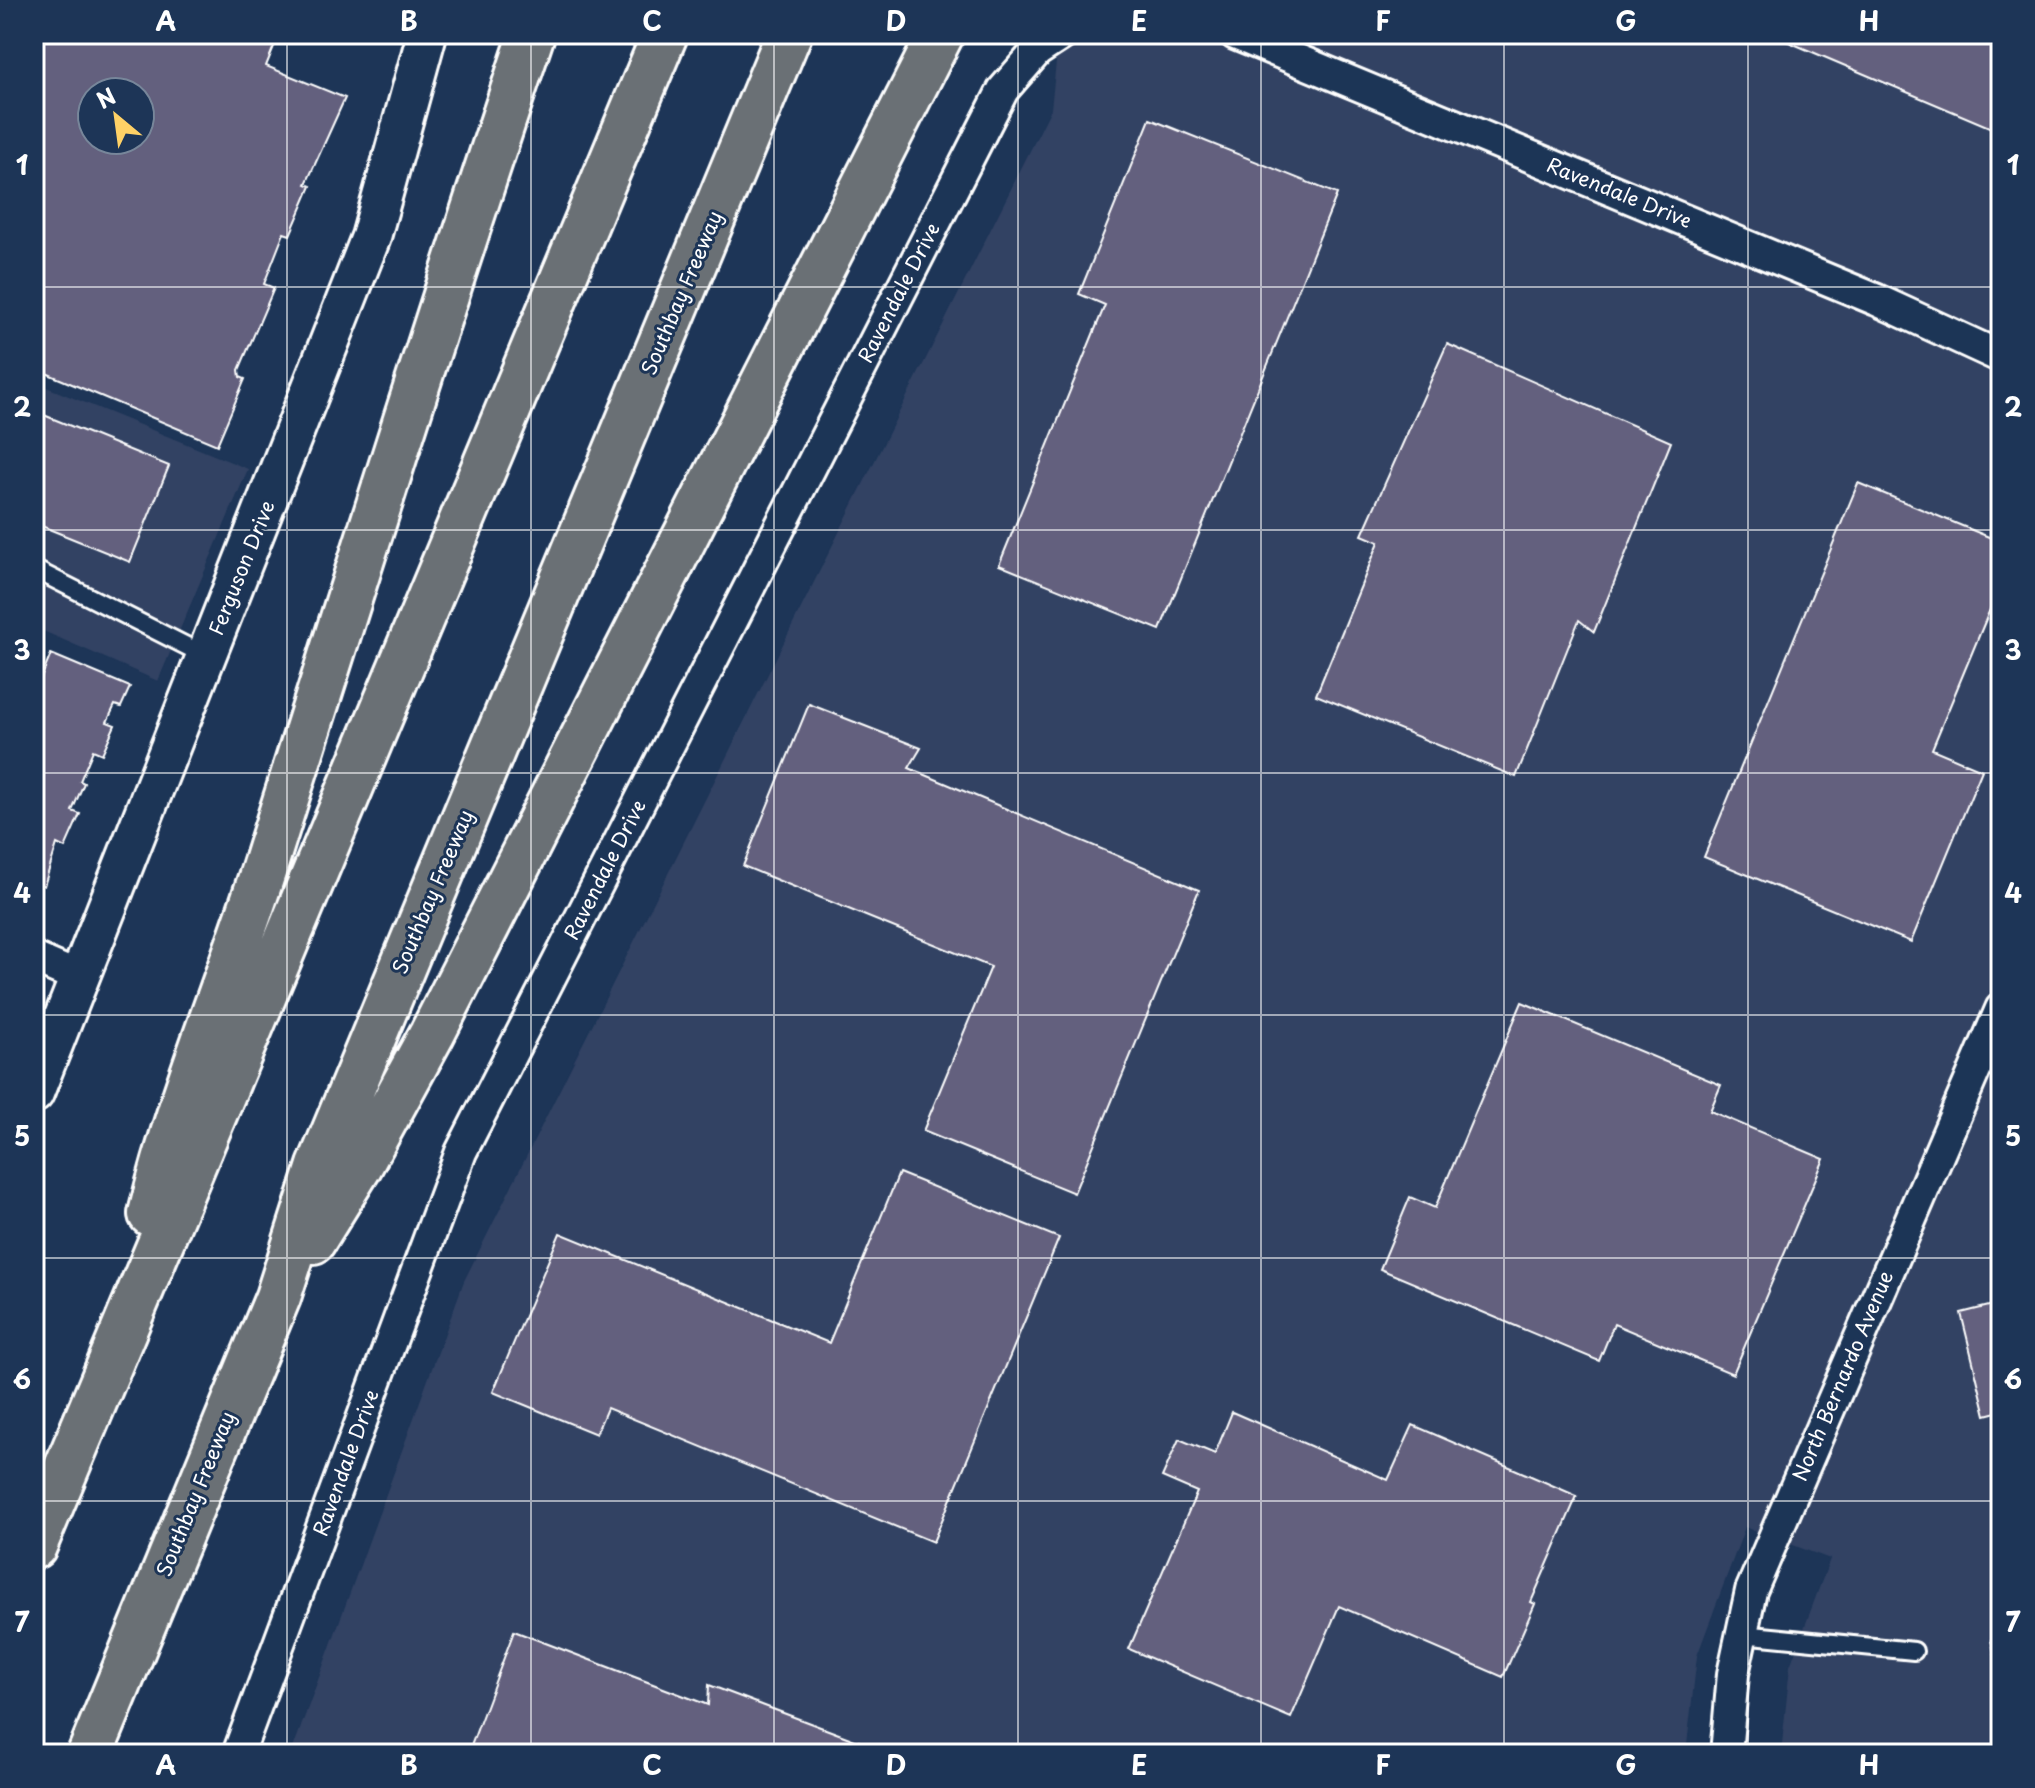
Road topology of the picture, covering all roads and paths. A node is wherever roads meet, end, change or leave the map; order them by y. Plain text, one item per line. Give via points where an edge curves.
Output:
1 (427, 34) edge
2 (532, 34) edge
3 (665, 34) edge
4 (789, 34) edge
5 (941, 34) edge
6 (1063, 34) edge
7 (1235, 34) edge
8 (2001, 357) edge
9 (34, 569) edge
10 (207, 657) junction
11 (34, 958) edge
12 (80, 978) junction
13 (2001, 1009) edge
14 (34, 1093) edge
15 (278, 1297) junction
16 (124, 1326) junction
17 (34, 1546) edge
18 (1742, 1634) junction
19 (1914, 1651) dead end
20 (90, 1754) edge
21 (238, 1754) edge
22 (1726, 1754) edge

1 - 10 street, Ferguson Drive via 371,237
2 - 16 highway via 247,925 169,1141
3 - 16 highway
4 - 15 highway, Southbay Freeway via 320,1166
5 - 15 highway via 432,1034 359,1167
6 - 21 street, Ravendale Drive via 1037,51 1003,90 461,1152
7 - 8 street, Ravendale Drive via 1877,300
9 - 10 lane
10 - 12 street, Ferguson Drive
11 - 12 street
12 - 14 street, Ferguson Drive
13 - 18 street, North Bernardo Avenue via 1751,1591
15 - 20 highway, Southbay Freeway
16 - 17 highway
18 - 19 lane
18 - 22 street, North Bernardo Avenue

